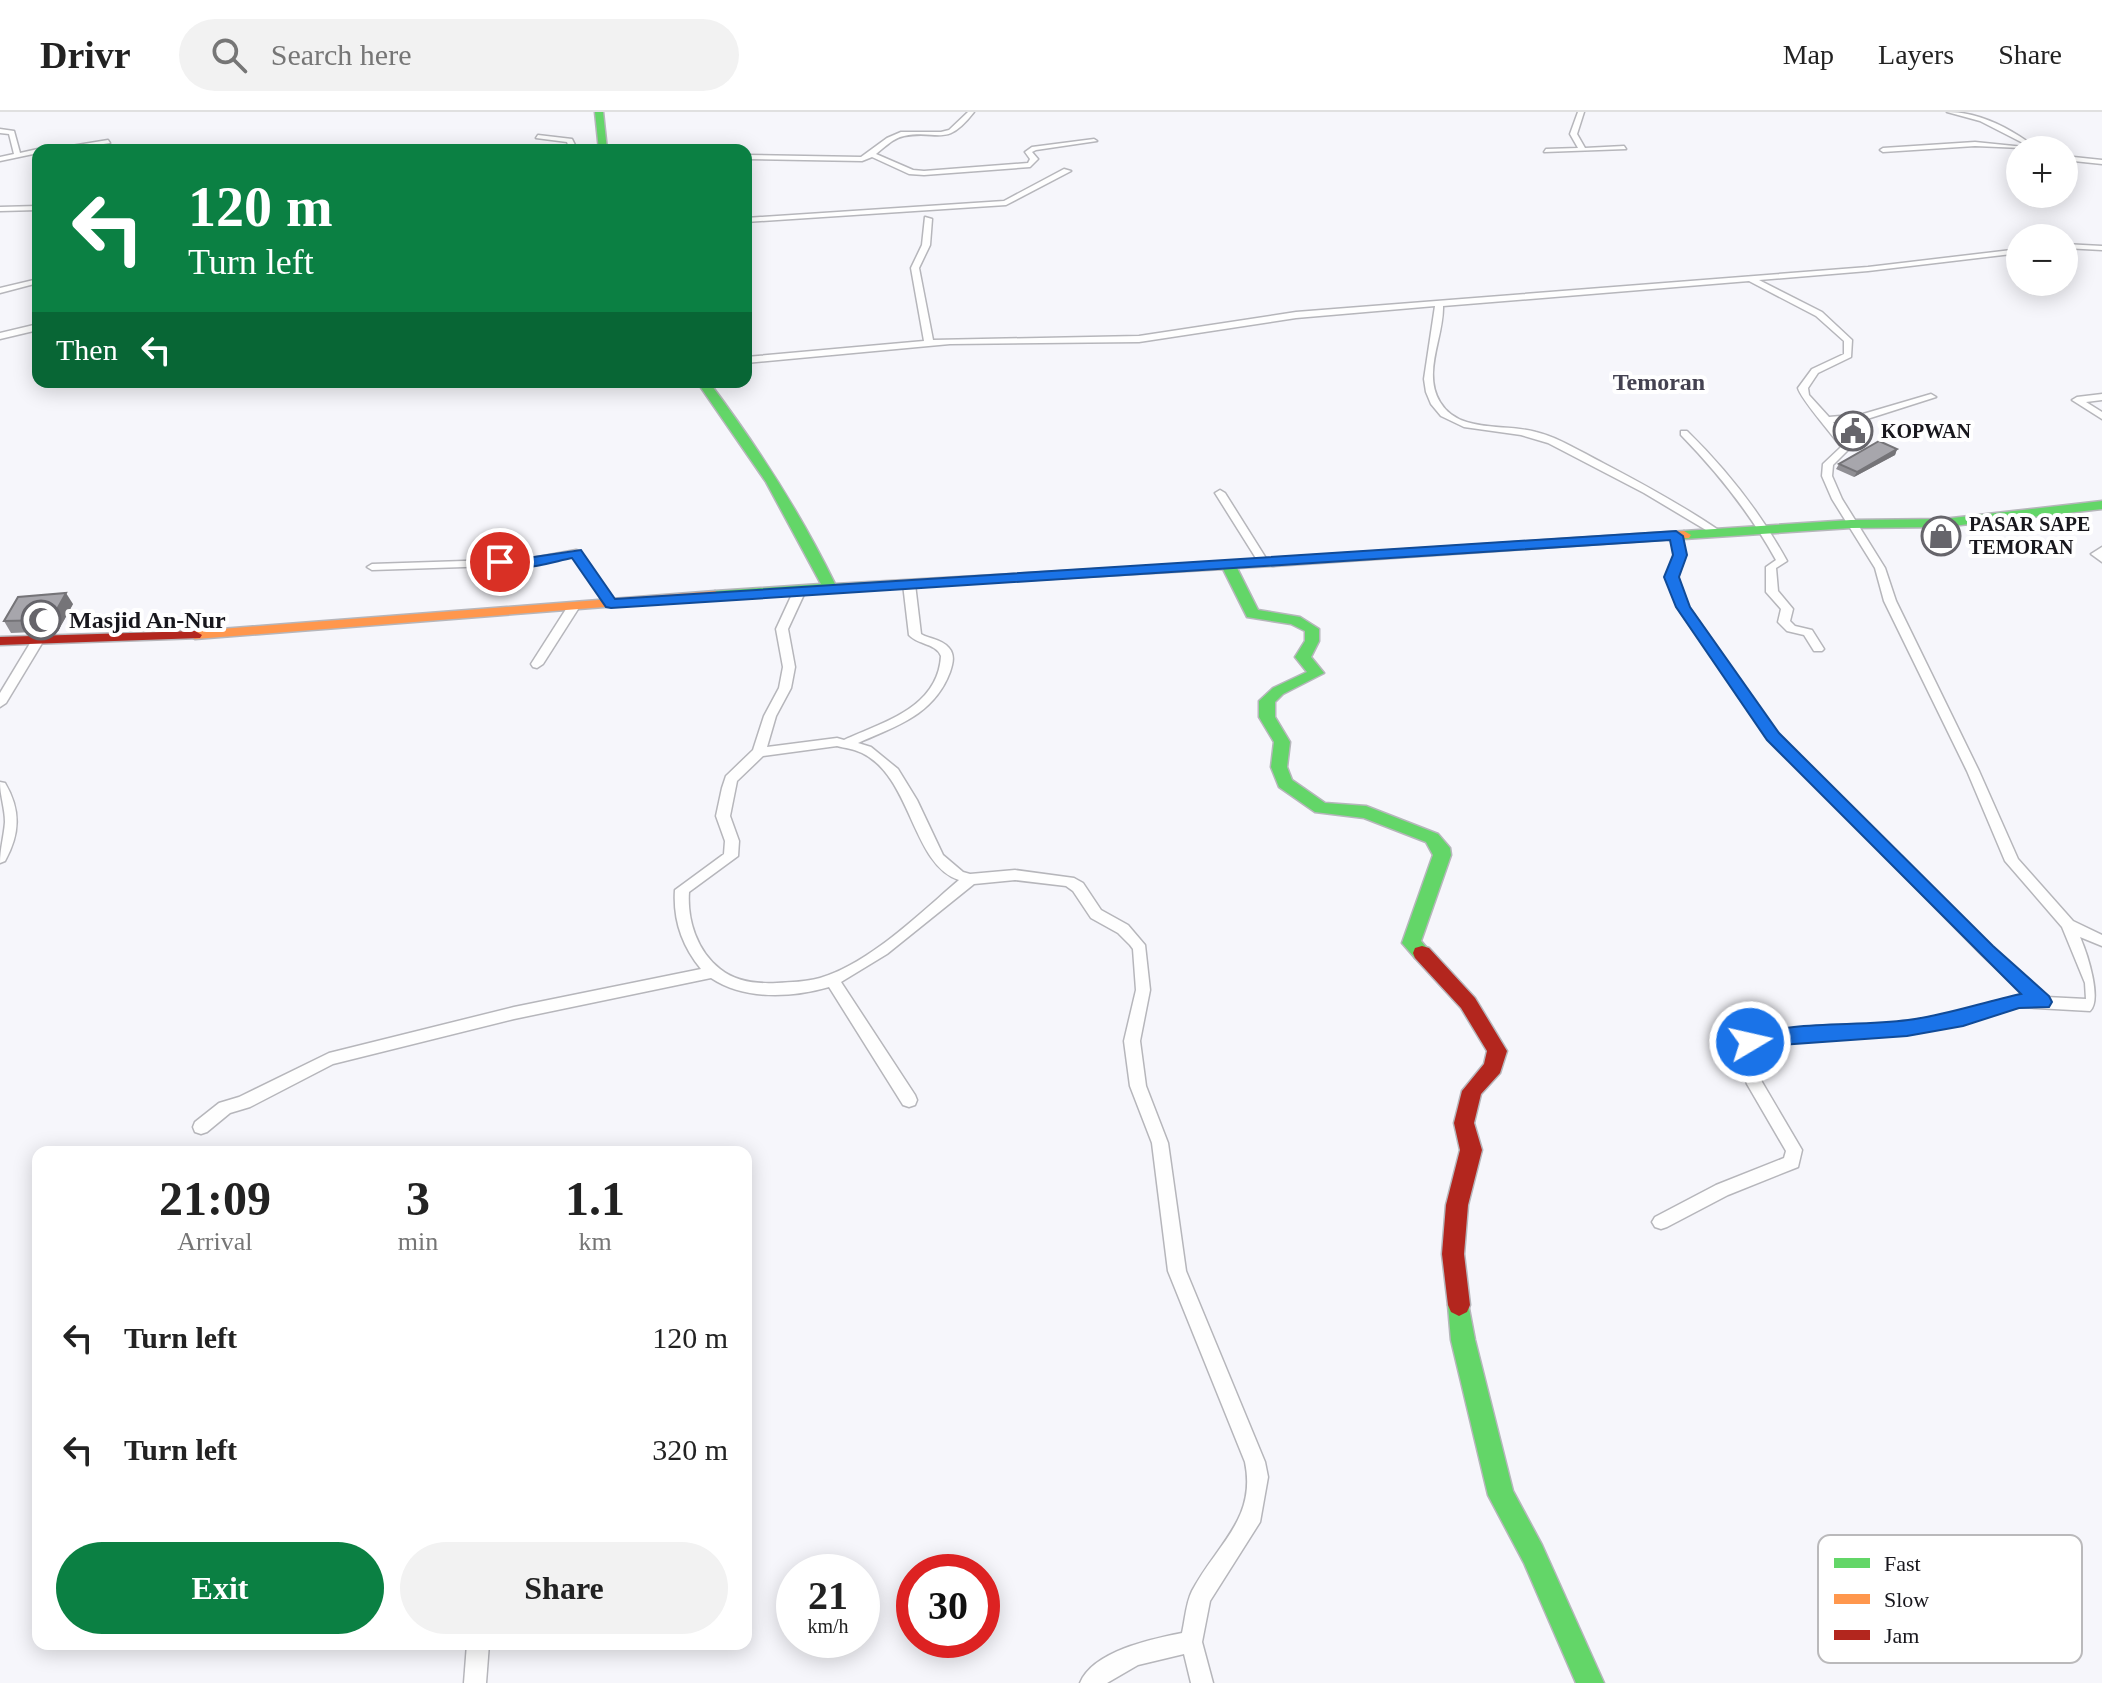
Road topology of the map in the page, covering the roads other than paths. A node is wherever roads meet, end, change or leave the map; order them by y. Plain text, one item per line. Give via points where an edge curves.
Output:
1 (599, 112) edge
2 (971, 112) edge
3 (1581, 112) edge
4 (1950, 112) edge
5 (0, 131) edge
6 (2011, 136) edge
7 (538, 137) dead end
8 (1094, 141) dead end
9 (108, 142) dead end
10 (94, 144) edge
11 (571, 144) edge
12 (602, 144) edge
13 (2006, 146) edge
14 (1624, 148) dead end
15 (1583, 150) junction
16 (1883, 150) dead end
17 (1546, 151) dead end
18 (32, 152) edge
19 (17, 154) junction
20 (873, 155) junction
21 (752, 157) edge
22 (0, 159) edge
23 (2078, 159) edge
24 (2102, 162) edge
25 (1067, 171) dead end
26 (32, 208) edge
27 (0, 209) edge
28 (928, 219) dead end
29 (752, 220) edge
30 (2078, 247) edge
31 (2102, 248) edge
32 (2006, 253) edge
33 (1748, 278) junction
34 (32, 283) edge
35 (0, 291) edge
36 (1439, 302) junction
37 (32, 328) edge
38 (0, 336) edge
39 (929, 343) junction
40 (752, 359) edge
41 (707, 388) edge
42 (1931, 397) dead end
43 (2102, 397) edge
44 (2102, 416) edge
45 (1827, 420) junction
46 (1684, 433) dead end
47 (1220, 493) dead end
48 (2102, 505) edge
49 (1851, 524) junction
50 (1765, 530) junction
51 (1716, 533) junction
52 (1676, 536) junction
53 (2102, 550) edge
54 (2102, 559) edge
55 (1264, 563) junction
56 (1229, 566) junction
57 (372, 567) dead end
58 (909, 584) junction
59 (830, 588) junction
60 (800, 590) junction
61 (611, 604) junction
62 (574, 606) junction
63 (38, 640) junction
64 (0, 641) edge
65 (1818, 649) dead end
66 (537, 664) dead end
67 (0, 703) edge
68 (848, 743) junction
69 (759, 752) junction
70 (0, 786) edge
71 (0, 858) edge
72 (970, 879) junction
73 (2068, 925) junction
74 (2102, 941) edge
75 (712, 972) junction
76 (832, 980) junction
77 (2042, 1002) junction
78 (909, 1100) dead end
79 (201, 1127) dead end
80 (1661, 1222) dead end
81 (1191, 1642) junction
82 (478, 1650) edge
83 (475, 1683) edge
84 (1091, 1683) edge
85 (1202, 1683) edge
86 (1590, 1683) edge

1 - 12 main road
2 - 20 street via 943,134 894,137
3 - 15 street via 1572,128
4 - 6 street via 1988,122
5 - 19 street via 12,132
7 - 11 street
8 - 20 street via 1034,148 1028,152 1034,159 1030,165 924,173
9 - 10 street
13 - 16 street
14 - 15 street
15 - 17 street
18 - 19 street
19 - 22 street
20 - 21 street
23 - 24 street
25 - 29 street via 1006,203
26 - 27 street
28 - 39 street via 927,247 915,268
30 - 31 street
32 - 33 street
33 - 36 street
33 - 45 street via 1819,314 1848,340 1848,355 1815,371 1803,388
34 - 35 street
36 - 39 street via 1296,315 1122,340
36 - 51 street via 1440,321 1429,363 1431,393 1444,412 1468,425 1529,433 1568,447
37 - 38 street
39 - 40 street
41 - 59 main road via 761,461
42 - 45 street via 1864,417
43 - 44 street via 2077,400
45 - 49 street via 1846,447 1830,461 1827,476
46 - 50 street via 1730,480
47 - 55 street
48 - 49 main road via 1957,522
49 - 50 main road
49 - 73 street via 1880,568 1890,601 2012,861
50 - 51 main road
50 - 65 street via 1782,561 1771,567 1772,592 1787,609 1784,622 1808,632
51 - 52 main road
52 - 55 main road
52 - 77 street via 1680,555 1672,577 1683,607 1773,736
53 - 54 street via 2096,554
55 - 56 main road
56 - 58 main road
56 - 86 main road via 1252,614 1295,620 1312,629 1303,657 1316,673 1278,690 1267,701 1267,717 1282,742 1279,767 1285,783 1321,808 1366,812 1432,838 1441,848 1411,943 1461,995 1497,1051 1493,1067 1472,1091 1464,1123 1471,1150 1457,1205 1453,1254 1463,1340 1501,1495
57 - 61 street via 527,562 576,553
58 - 59 main road
58 - 68 street via 915,635 945,651 941,681 919,711
59 - 60 main road
60 - 61 main road
60 - 69 street via 782,629 789,676
61 - 62 main road
62 - 63 main road via 249,633
62 - 66 street
63 - 64 main road
63 - 67 street
68 - 69 street
68 - 72 street via 867,750 893,772 938,858
69 - 75 street via 728,788 723,816 731,856 682,890 687,934
70 - 71 street via 13,824
72 - 76 street
72 - 81 street via 1015,875 1069,881 1096,914 1123,929 1140,949 1143,990 1132,1041 1138,1086 1160,1143 1177,1271 1258,1477 1250,1522 1200,1597
73 - 74 street
73 - 77 street via 2094,1000 2078,1007
75 - 76 street via 740,986 762,989
75 - 79 street via 329,1059 225,1108
76 - 78 street
77 - 80 street via 2019,1001 1907,1028 1750,1042 1745,1055 1755,1084 1794,1158
81 - 84 street via 1134,1653
81 - 85 street
82 - 83 street

